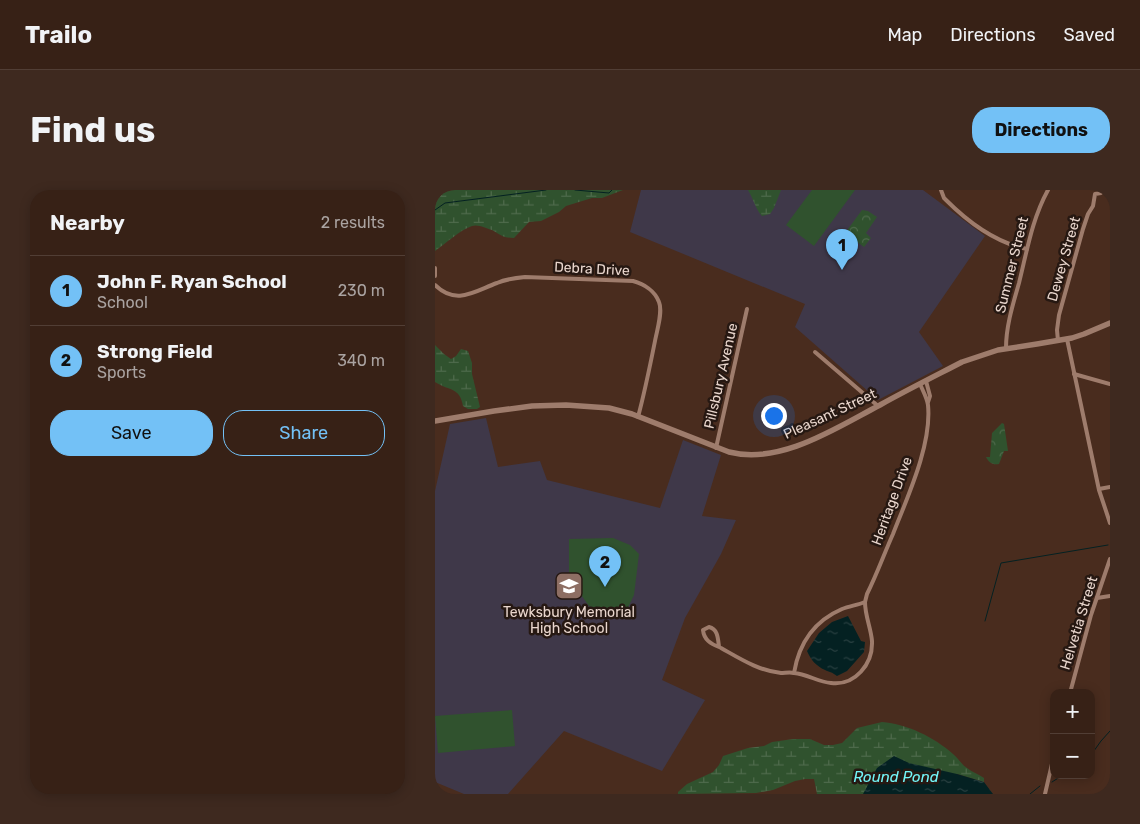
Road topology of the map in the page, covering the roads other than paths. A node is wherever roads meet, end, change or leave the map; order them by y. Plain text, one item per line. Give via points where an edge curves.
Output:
1 (941, 190) edge
2 (1048, 190) edge
3 (1105, 190) edge
4 (1095, 192) edge
5 (1027, 249) junction
6 (435, 268) edge
7 (435, 276) edge
8 (435, 285) edge
9 (747, 309) dead end
10 (1110, 322) edge
11 (1067, 339) junction
12 (1058, 341) junction
13 (1006, 348) junction
14 (815, 352) dead end
15 (1074, 374) junction
16 (923, 382) junction
17 (1110, 384) edge
18 (878, 406) junction
19 (638, 417) junction
20 (435, 421) edge
21 (716, 448) junction
22 (1110, 487) edge
23 (1099, 489) junction
24 (1110, 523) edge
25 (1110, 559) edge
26 (1110, 596) edge
27 (1097, 598) junction
28 (865, 602) junction
29 (703, 630) joint
30 (721, 648) dead end
31 (794, 673) junction
32 (1071, 689) edge
33 (1050, 772) edge
34 (1045, 794) edge

1 - 5 street via 944,198 974,224 1005,243
2 - 5 street, Summer Street via 1035,219
3 - 4 street, Dewey Street
4 - 12 street, Dewey Street via 1059,315
5 - 13 street, Summer Street
6 - 7 street
8 - 19 street, Debra Drive via 453,296 460,296 508,279 525,277 641,284 656,296 660,308
9 - 21 street, Pillsbury Avenue
10 - 11 main road, Pleasant Street
11 - 12 main road, Pleasant Street
11 - 15 street
12 - 13 main road, Pleasant Street
13 - 16 main road, Pleasant Street via 962,362
14 - 18 street
15 - 17 street
15 - 23 street
16 - 18 main road, Pleasant Street
16 - 28 street, Heritage Drive via 928,418 918,468
18 - 21 main road, Pleasant Street via 820,436 776,452 750,455
19 - 20 main road, Pleasant Street via 609,408 524,406
19 - 21 main road, Pleasant Street
22 - 23 street
23 - 24 street
25 - 27 street, Helvetia Street
26 - 27 street
27 - 32 street, Helvetia Street
28 - 31 street via 835,612 815,628 799,650
28 - 31 street, Heritage Drive via 872,646 866,666 858,676 834,684
29 - 29 street via 709,627 715,630 719,647 708,641
30 - 31 street, Heritage Drive via 762,668
33 - 34 street

